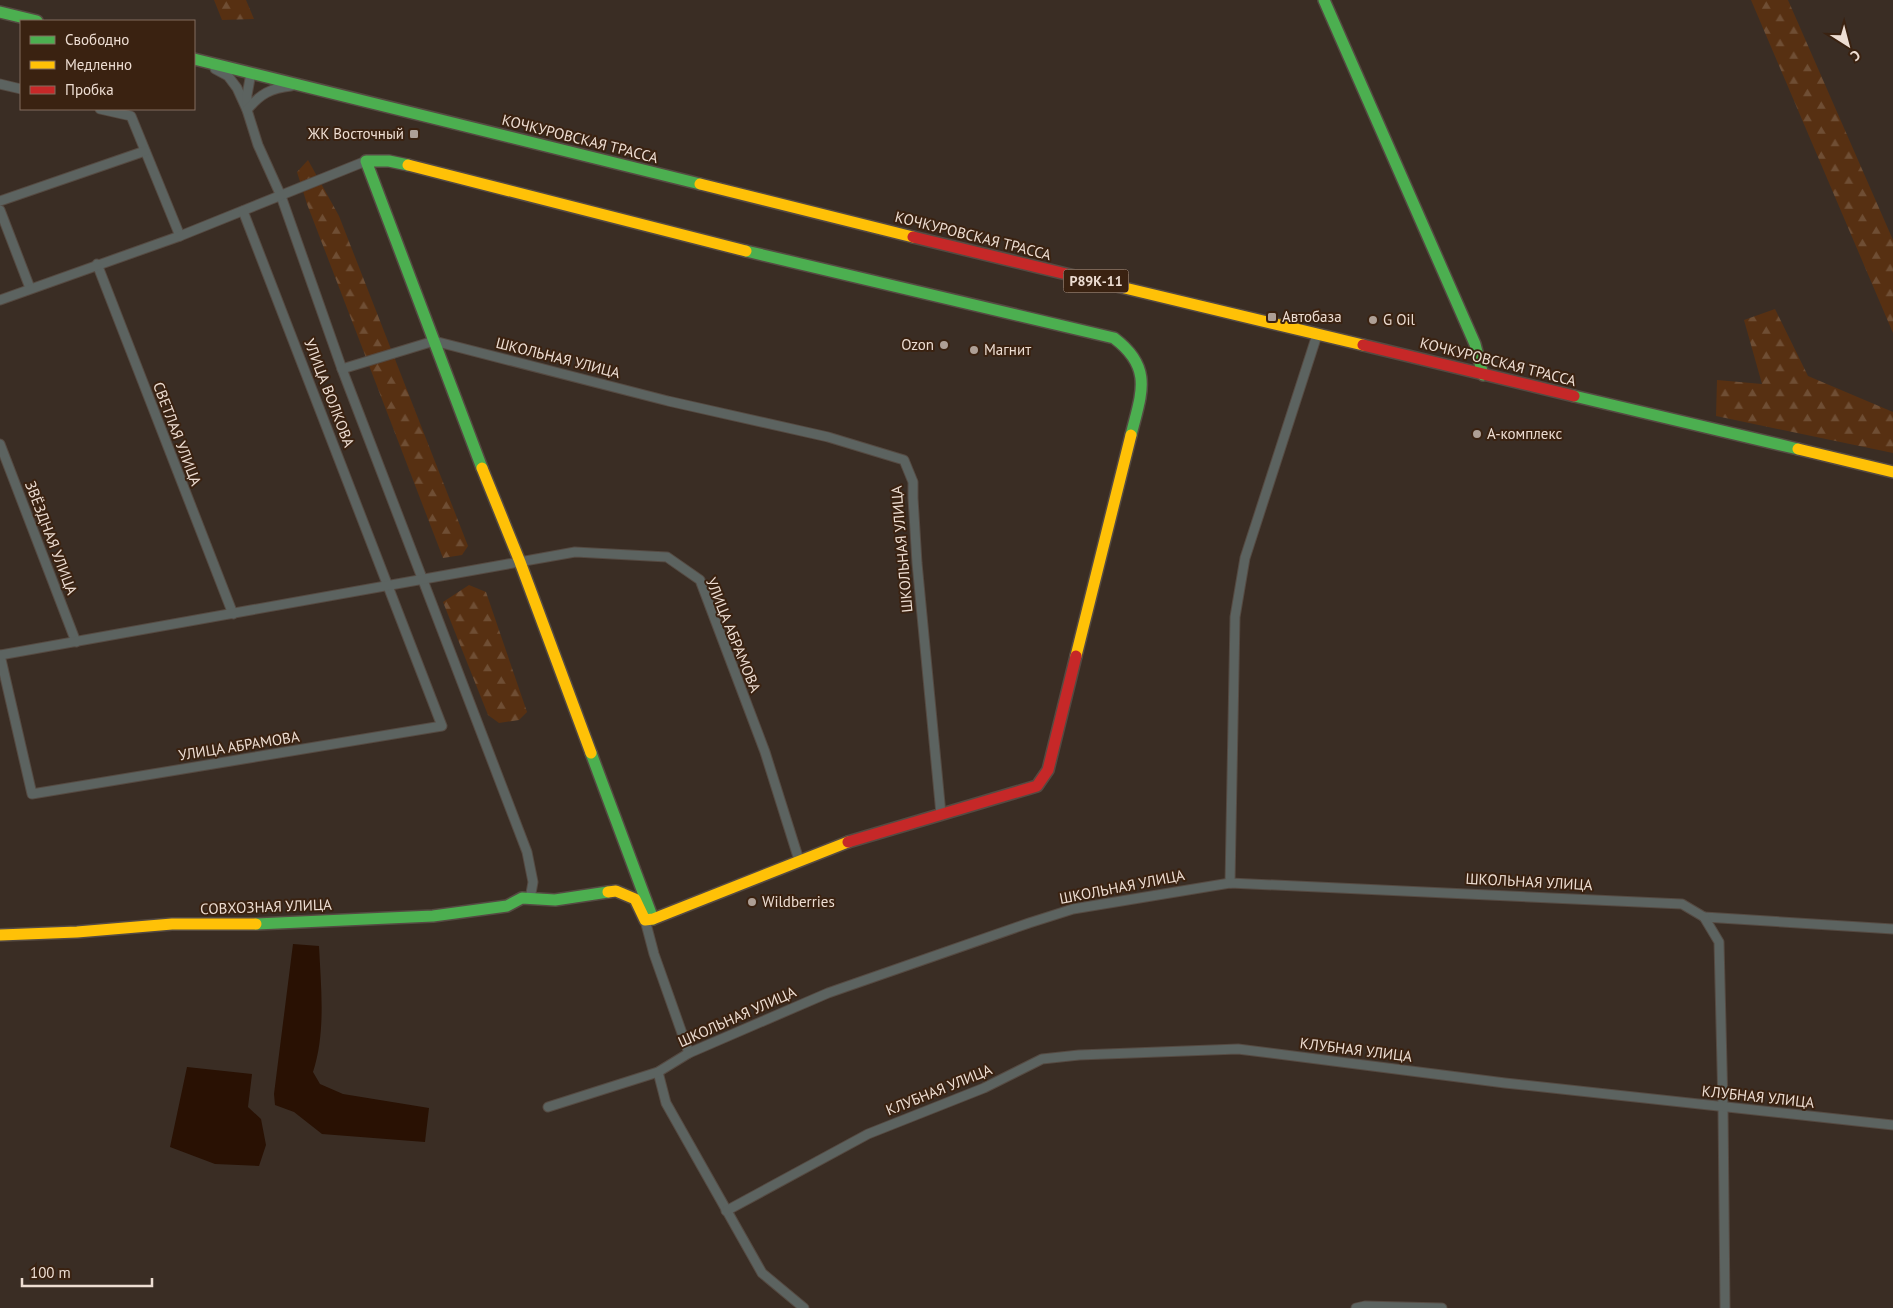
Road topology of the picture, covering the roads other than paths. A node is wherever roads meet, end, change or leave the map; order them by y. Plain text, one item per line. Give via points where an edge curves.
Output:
1 (1324, 0) edge
2 (0, 12) edge
3 (33, 20) edge
4 (195, 60) edge
5 (195, 60) edge
6 (251, 73) junction
7 (0, 84) edge
8 (300, 85) junction
9 (20, 89) edge
10 (104, 110) edge
11 (247, 110) junction
12 (145, 151) junction
13 (366, 160) junction
14 (281, 196) junction
15 (0, 201) edge
16 (0, 210) edge
17 (243, 211) junction
18 (180, 236) junction
19 (96, 264) junction
20 (30, 288) junction
21 (0, 300) edge
22 (1317, 335) junction
23 (434, 341) junction
24 (342, 369) junction
25 (1483, 375) junction
26 (0, 444) edge
27 (1893, 472) edge
28 (520, 562) junction
29 (422, 580) junction
30 (389, 586) junction
31 (233, 614) junction
32 (76, 642) junction
33 (0, 655) edge
34 (941, 814) junction
35 (799, 860) junction
36 (1230, 883) junction
37 (530, 899) junction
38 (1704, 917) junction
39 (649, 919) junction
40 (1893, 929) edge
41 (0, 935) edge
42 (690, 1053) junction
43 (658, 1072) junction
44 (548, 1107) dead end
45 (1723, 1107) junction
46 (1893, 1125) edge
47 (726, 1211) junction
48 (804, 1308) edge
49 (1356, 1308) edge
50 (1442, 1308) edge
51 (1725, 1308) edge

1 - 25 street via 1475,344
2 - 3 street
4 - 6 street, КОЧКУРОВСКАЯ ТРАССА / Р89К-11
5 - 11 street via 228,76
6 - 8 street, КОЧКУРОВСКАЯ ТРАССА / Р89К-11
6 - 11 street
7 - 9 street
8 - 11 street via 264,92
8 - 22 street, КОЧКУРОВСКАЯ ТРАССА / Р89К-11
10 - 12 street via 131,116
11 - 14 street via 258,145
12 - 15 street
12 - 18 street
13 - 14 street
13 - 23 street
13 - 34 street via 389,161 423,169 1114,338 1127,347 1140,365 1142,389 1048,770 1037,786
14 - 17 street
14 - 24 street
16 - 20 street
17 - 18 street
17 - 30 street, УЛИЦА ВОЛКОВА
18 - 19 street
19 - 20 street
19 - 31 street, СВЕТЛАЯ УЛИЦА
20 - 21 street
22 - 25 street, КОЧКУРОВСКАЯ ТРАССА / Р89К-11
22 - 36 street via 1245,558 1235,617
23 - 24 street
23 - 28 street
23 - 34 street, ШКОЛЬНАЯ УЛИЦА via 828,437 904,460 913,482 917,563
24 - 29 street
25 - 27 street, КОЧКУРОВСКАЯ ТРАССА / Р89К-11
26 - 32 street, ЗВЁЗДНАЯ УЛИЦА
28 - 29 street, УЛИЦА АБРАМОВА
28 - 35 street, УЛИЦА АБРАМОВА via 574,552 667,557 700,580 765,752
28 - 39 street
29 - 30 street, УЛИЦА АБРАМОВА
29 - 37 street via 528,852 534,882
30 - 31 street, УЛИЦА АБРАМОВА
30 - 33 street, УЛИЦА АБРАМОВА via 442,726 32,794
31 - 32 street, УЛИЦА АБРАМОВА
32 - 33 street, УЛИЦА АБРАМОВА
34 - 35 street
35 - 39 street
36 - 38 street, ШКОЛЬНАЯ УЛИЦА via 1682,904
36 - 42 street, ШКОЛЬНАЯ УЛИЦА via 1073,909 828,993
37 - 39 street, СОВХОЗНАЯ УЛИЦА via 555,900 616,891 635,899
37 - 41 street, СОВХОЗНАЯ УЛИЦА via 522,898 508,906 433,916 221,925 172,924
38 - 40 street, ШКОЛЬНАЯ УЛИЦА
38 - 45 street, ШКОЛЬНАЯ УЛИЦА via 1719,942
39 - 42 street via 654,954
42 - 43 street, ШКОЛЬНАЯ УЛИЦА
43 - 44 street, ШКОЛЬНАЯ УЛИЦА
43 - 47 street via 666,1103
45 - 46 street, КЛУБНАЯ УЛИЦА
45 - 47 street, КЛУБНАЯ УЛИЦА via 1238,1050 1042,1058 984,1088 868,1134
45 - 51 street, ШКОЛЬНАЯ УЛИЦА
47 - 48 street via 762,1273
49 - 50 street

